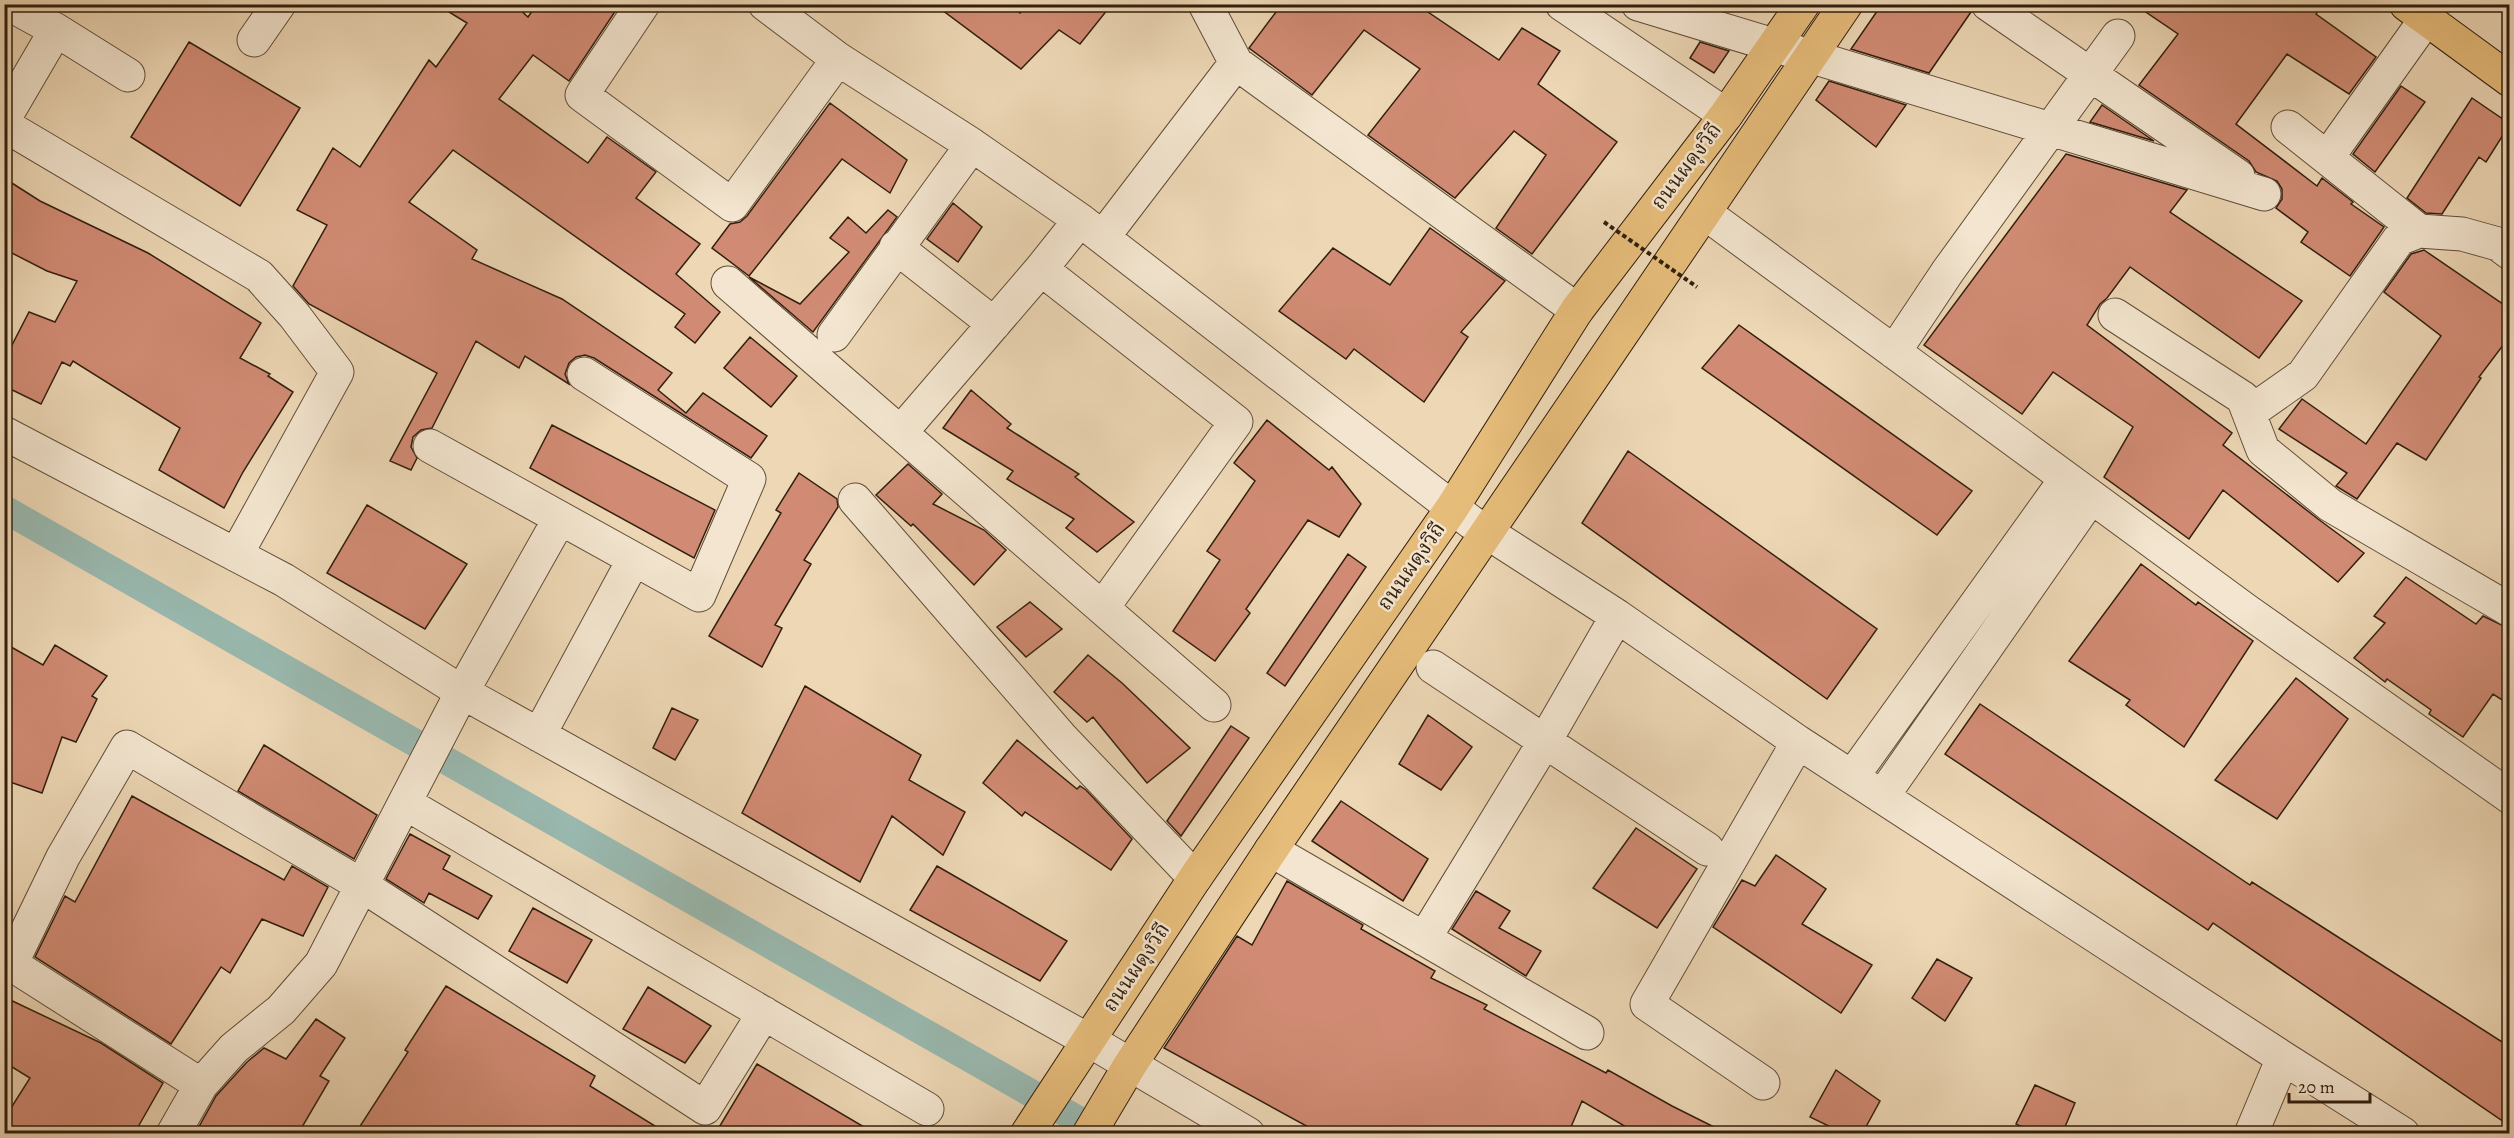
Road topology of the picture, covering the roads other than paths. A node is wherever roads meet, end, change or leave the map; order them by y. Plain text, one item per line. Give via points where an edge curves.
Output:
1 (9, 4) edge
2 (279, 4) edge
3 (643, 4) edge
4 (765, 4) edge
5 (1205, 4) edge
6 (1562, 4) edge
7 (1638, 4) edge
8 (1713, 4) edge
9 (1803, 4) edge
10 (1846, 4) edge
11 (1988, 4) edge
12 (2416, 12) edge
13 (56, 30) junction
14 (2118, 36) dead end
15 (254, 40) dead end
16 (838, 59) junction
17 (1236, 63) junction
18 (128, 75) dead end
19 (2510, 80) edge
20 (1726, 115) junction
21 (4, 119) edge
22 (4, 125) edge
23 (2288, 127) dead end
24 (972, 145) junction
25 (2326, 158) junction
26 (2264, 194) junction
27 (1705, 213) junction
28 (1091, 229) junction
29 (2419, 231) junction
30 (2506, 242) edge
31 (896, 248) junction
32 (1041, 269) junction
33 (728, 282) dead end
34 (1577, 310) junction
35 (2115, 315) dead end
36 (994, 324) junction
37 (834, 335) dead end
38 (1894, 352) junction
39 (584, 374) dead end
40 (2249, 413) junction
41 (901, 432) junction
42 (4, 433) edge
43 (430, 446) dead end
44 (2078, 488) junction
45 (855, 500) dead end
46 (1452, 508) junction
47 (560, 518) junction
48 (1487, 533) junction
49 (236, 555) junction
50 (634, 559) junction
51 (1102, 607) junction
52 (2510, 610) edge
53 (1617, 616) junction
54 (1433, 667) dead end
55 (457, 703) junction
56 (1214, 705) dead end
57 (539, 735) junction
58 (1545, 741) junction
59 (1798, 742) junction
60 (1852, 777) junction
61 (1882, 796) junction
62 (2510, 797) edge
63 (408, 798) junction
64 (1707, 849) dead end
65 (1272, 850) junction
66 (1196, 878) junction
67 (363, 886) junction
68 (1424, 939) junction
69 (764, 1013) junction
70 (1587, 1033) dead end
71 (1079, 1053) junction
72 (2283, 1058) junction
73 (1123, 1078) junction
74 (1763, 1083) dead end
75 (201, 1085) junction
76 (927, 1109) dead end
77 (1031, 1126) edge
78 (173, 1134) edge
79 (1089, 1134) edge
80 (1248, 1134) edge
81 (2251, 1134) edge
82 (2403, 1134) edge

1 - 13 street
2 - 15 street
3 - 16 street via 582,95 732,205
4 - 16 street
5 - 17 street
6 - 20 street
7 - 26 street
8 - 26 street
9 - 20 main road, ถนนผดุงวิถี
10 - 27 main road, ถนนผดุงวิถี
11 - 26 street
12 - 19 main road
12 - 25 street
13 - 18 street
13 - 21 street
14 - 38 street
16 - 24 street
17 - 28 street
17 - 34 street
20 - 34 main road, ถนนผดุงวิถี
22 - 49 street via 259,276 337,372
23 - 25 street
24 - 28 street
24 - 31 street
25 - 29 street
27 - 38 street
27 - 48 main road, ถนนผดุงวิถี
28 - 32 street
28 - 46 street
29 - 30 street
29 - 40 street via 2399,239 2303,375
31 - 36 street
31 - 37 street
32 - 36 street
32 - 51 street via 1236,422
33 - 41 street
34 - 46 main road, ถนนผดุงวิถี
35 - 40 street via 2243,398
36 - 41 street
38 - 44 street
39 - 50 street via 749,479 699,595
40 - 52 street via 2263,450 2330,505
41 - 51 street
42 - 49 street
43 - 47 street
44 - 60 street
44 - 61 street
44 - 62 street
45 - 66 street via 1061,737
46 - 48 street
46 - 66 main road, ถนนผดุงวิถี
47 - 50 street
47 - 55 street
48 - 53 street
48 - 65 main road, ถนนผดุงวิถี
49 - 55 street via 284,580
50 - 57 street
51 - 56 street
53 - 58 street
53 - 59 street
54 - 58 street
55 - 57 street
55 - 63 street
57 - 71 street
58 - 64 street
58 - 68 street
59 - 60 street
59 - 74 street via 1647,1004
60 - 61 street
61 - 72 street
63 - 67 street
63 - 69 street
65 - 68 street
65 - 73 main road, ถนนผดุงวิถี
66 - 71 main road, ถนนผดุงวิถี
67 - 69 street via 705,1108
67 - 75 street via 321,964 281,1011 234,1048
67 - 75 street via 127,747 63,857 10,964
68 - 70 street
69 - 76 street
71 - 73 street
71 - 77 main road, ถนนผดุงวิถี
72 - 81 street
72 - 82 street
73 - 79 main road, ถนนผดุงวิถี
73 - 80 street
75 - 78 street

